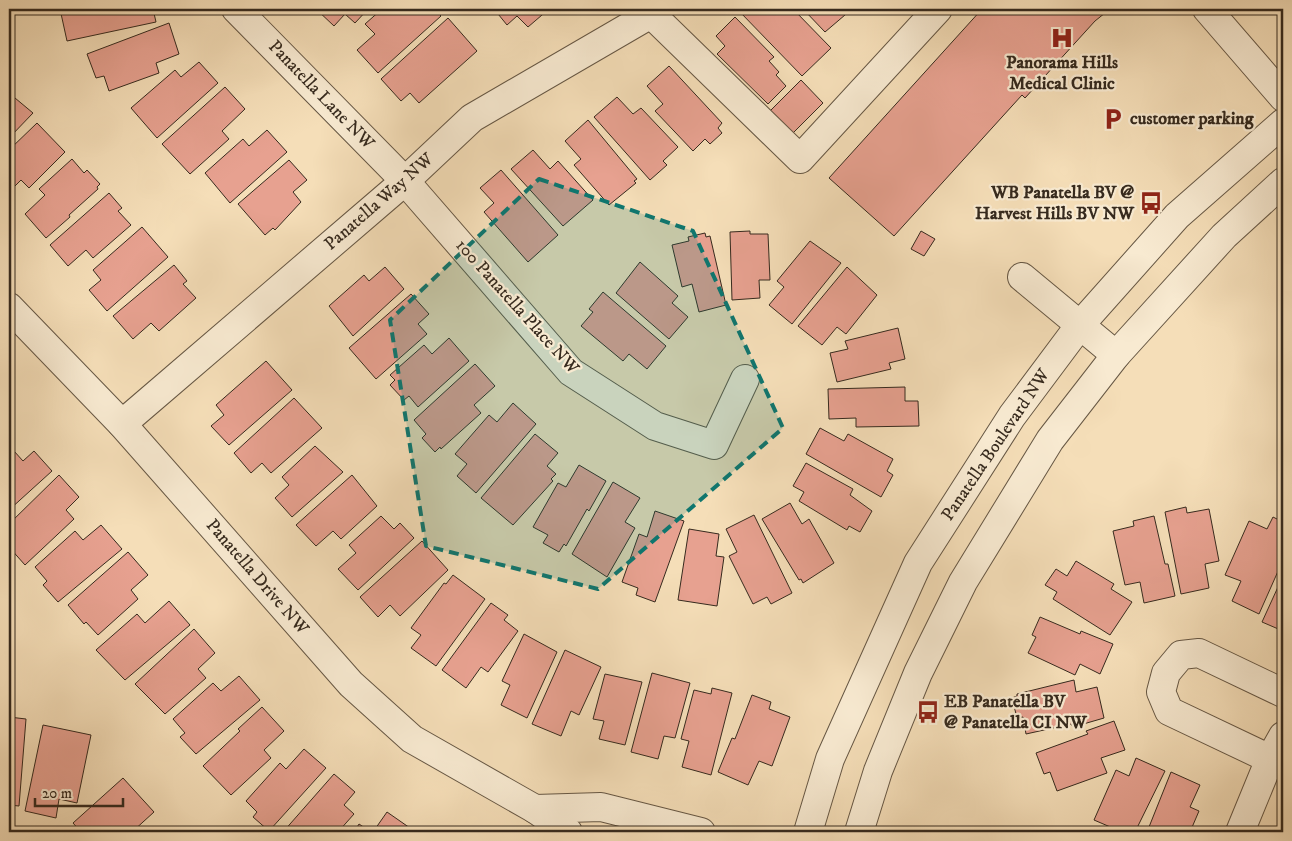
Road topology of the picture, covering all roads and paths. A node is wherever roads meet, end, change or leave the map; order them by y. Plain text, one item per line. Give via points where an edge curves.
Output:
1 (236, 9) edge
2 (938, 9) edge
3 (1207, 9) edge
4 (654, 12) edge
5 (1283, 97) edge
6 (1283, 123) edge
7 (405, 181) junction
8 (1283, 182) edge
9 (1022, 277) dead end
10 (9, 307) edge
11 (1080, 325) junction
12 (1116, 355) junction
13 (746, 379) dead end
14 (122, 424) junction
15 (1283, 693) edge
16 (1283, 736) edge
17 (1270, 759) junction
18 (535, 810) junction
19 (568, 832) edge
20 (701, 832) edge
21 (808, 832) edge
22 (859, 832) edge
23 (1240, 832) edge

1 - 7 street, Panatella Lane NW
2 - 4 street via 800,158
3 - 5 street
4 - 7 street, Panatella Way NW via 472,118
6 - 11 street, Panatella Boulevard NW via 1177,216
7 - 13 street, 100 Panatella Place NW via 571,372 655,426 714,444
7 - 14 street, Panatella Way NW
8 - 12 street via 1224,236
9 - 11 street
10 - 14 street, Panatella Drive NW
11 - 12 street
11 - 21 street, Panatella Boulevard NW via 1012,416 918,563 830,760
12 - 22 street via 1050,440 963,582 918,673 878,771
14 - 18 street, Panatella Drive NW via 351,684 412,739
15 - 17 street via 1199,653 1181,655 1173,662 1161,692 1168,711
16 - 17 street
17 - 23 street
18 - 19 street, Panatella Drive NW
18 - 20 street via 601,808

